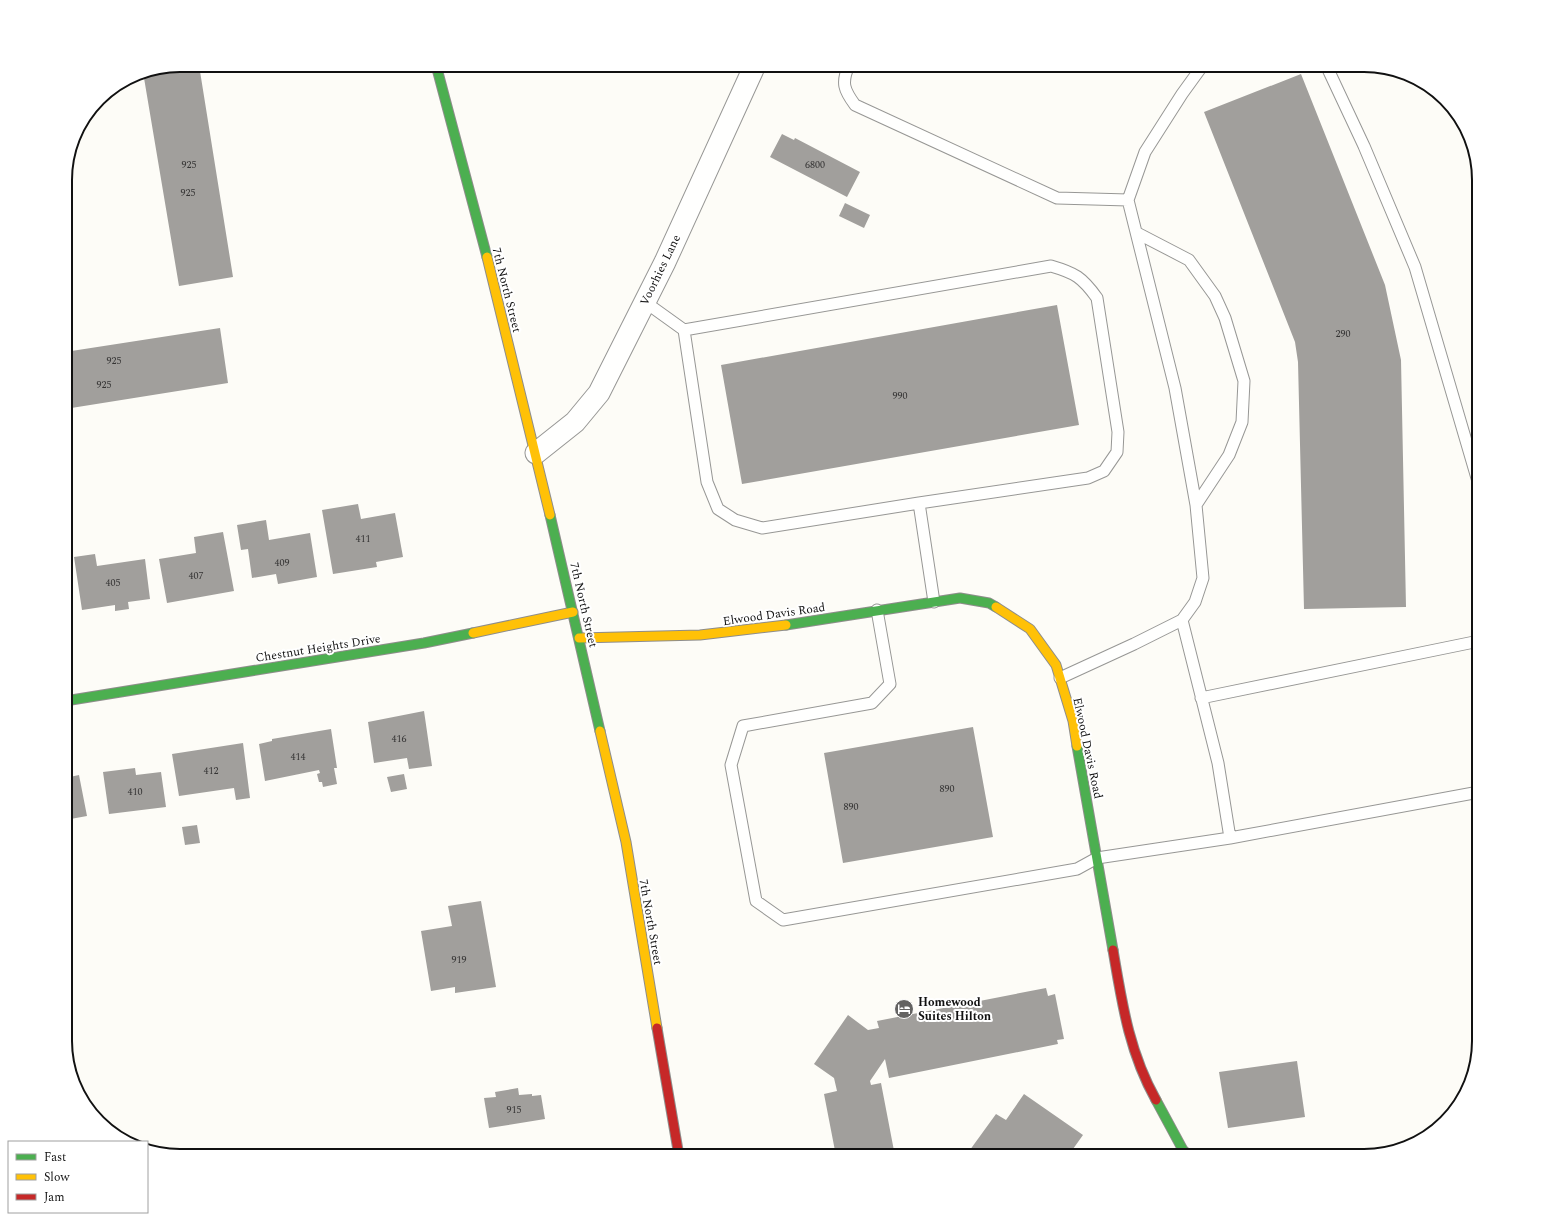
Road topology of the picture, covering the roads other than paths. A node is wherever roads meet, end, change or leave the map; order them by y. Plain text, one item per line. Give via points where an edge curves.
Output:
1 (438, 72) edge
2 (752, 72) edge
3 (846, 72) edge
4 (1198, 72) edge
5 (1329, 72) edge
6 (1128, 200) junction
7 (1137, 233) junction
8 (645, 302) junction
9 (684, 330) junction
10 (536, 453) junction
11 (1472, 461) edge
12 (919, 503) junction
13 (1196, 505) junction
14 (934, 602) junction
15 (877, 610) junction
16 (573, 612) junction
17 (1182, 620) junction
18 (579, 638) junction
19 (1472, 642) edge
20 (1060, 678) junction
21 (1201, 698) junction
22 (72, 700) edge
23 (1472, 793) edge
24 (1230, 838) junction
25 (1097, 858) junction
26 (678, 1149) edge
27 (1182, 1149) edge

1 - 10 street, 7th North Street
2 - 8 street, Voorhies Lane
3 - 6 lane via 845,92 855,105 1056,198
4 - 6 lane via 1145,152
5 - 11 lane via 1364,146 1415,267
6 - 7 lane
7 - 13 lane via 1175,388
7 - 13 lane via 1189,260 1215,296 1225,318 1244,381 1242,422 1229,455
8 - 9 lane
8 - 10 street, Voorhies Lane via 599,393 575,422
9 - 12 lane via 707,482 718,509 735,520 762,528
9 - 12 lane via 1051,266 1072,272 1089,286 1097,298 1118,432 1117,452 1104,471 1088,478
10 - 16 street, 7th North Street
12 - 14 lane
13 - 17 lane via 1203,578 1195,602
14 - 15 street, Elwood Davis Road
14 - 20 street, Elwood Davis Road via 960,598 989,603 1030,629 1056,665
15 - 18 street, Elwood Davis Road via 700,636
15 - 25 lane via 890,684 872,703 743,726 731,765 756,901 783,920 1077,869
16 - 18 street, 7th North Street
16 - 22 street, Chestnut Heights Drive via 424,643
17 - 20 lane
17 - 21 lane
18 - 26 street, 7th North Street via 626,842
19 - 21 lane
20 - 25 street, Elwood Davis Road via 1073,721
21 - 24 lane via 1218,763
23 - 24 lane
24 - 25 lane
25 - 27 street, Elwood Davis Road via 1126,1026 1146,1083

